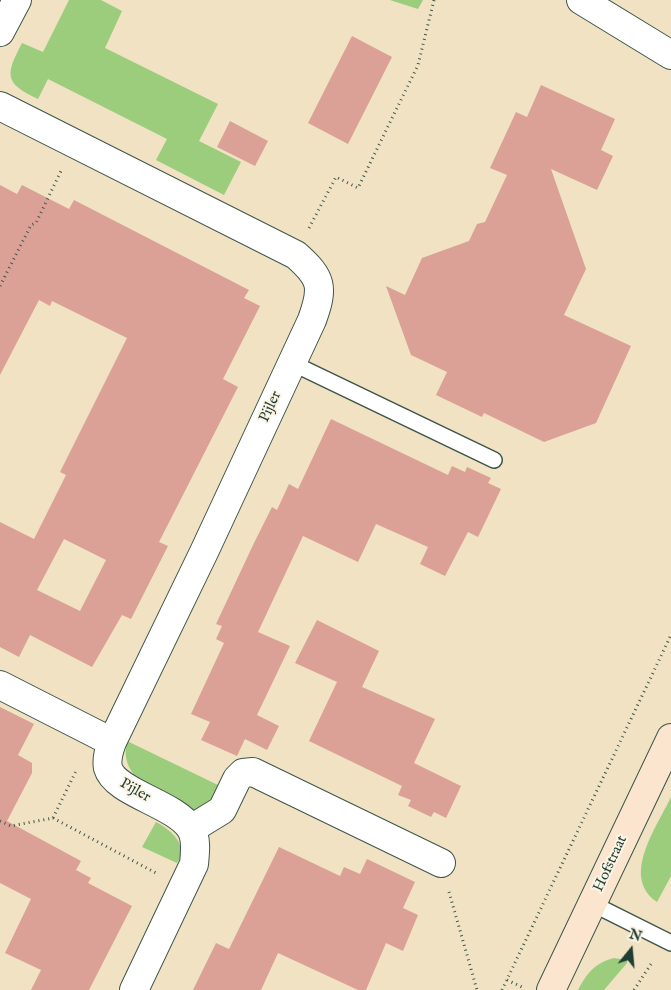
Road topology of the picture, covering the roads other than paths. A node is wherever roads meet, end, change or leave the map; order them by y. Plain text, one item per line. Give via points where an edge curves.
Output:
1 (17, 0) edge
2 (581, 0) edge
3 (0, 32) edge
4 (671, 55) edge
5 (0, 106) edge
6 (292, 363) junction
7 (494, 460) dead end
8 (0, 685) edge
9 (102, 737) junction
10 (671, 738) edge
11 (191, 829) junction
12 (441, 863) road end
13 (593, 904) junction
14 (671, 943) edge
15 (134, 990) edge
16 (551, 990) edge

1 - 3 street
2 - 4 street
5 - 6 street, Pijler via 296,254 313,270 320,284 320,298
6 - 7 lane
6 - 9 street, Pijler
8 - 9 street
9 - 11 street, Pijler via 108,770 116,781 176,815
10 - 13 main road, Hofstraat
11 - 12 street via 222,810 237,779 243,773 253,772
11 - 15 street via 196,845 194,864
13 - 14 lane
13 - 16 main road, Hofstraat

